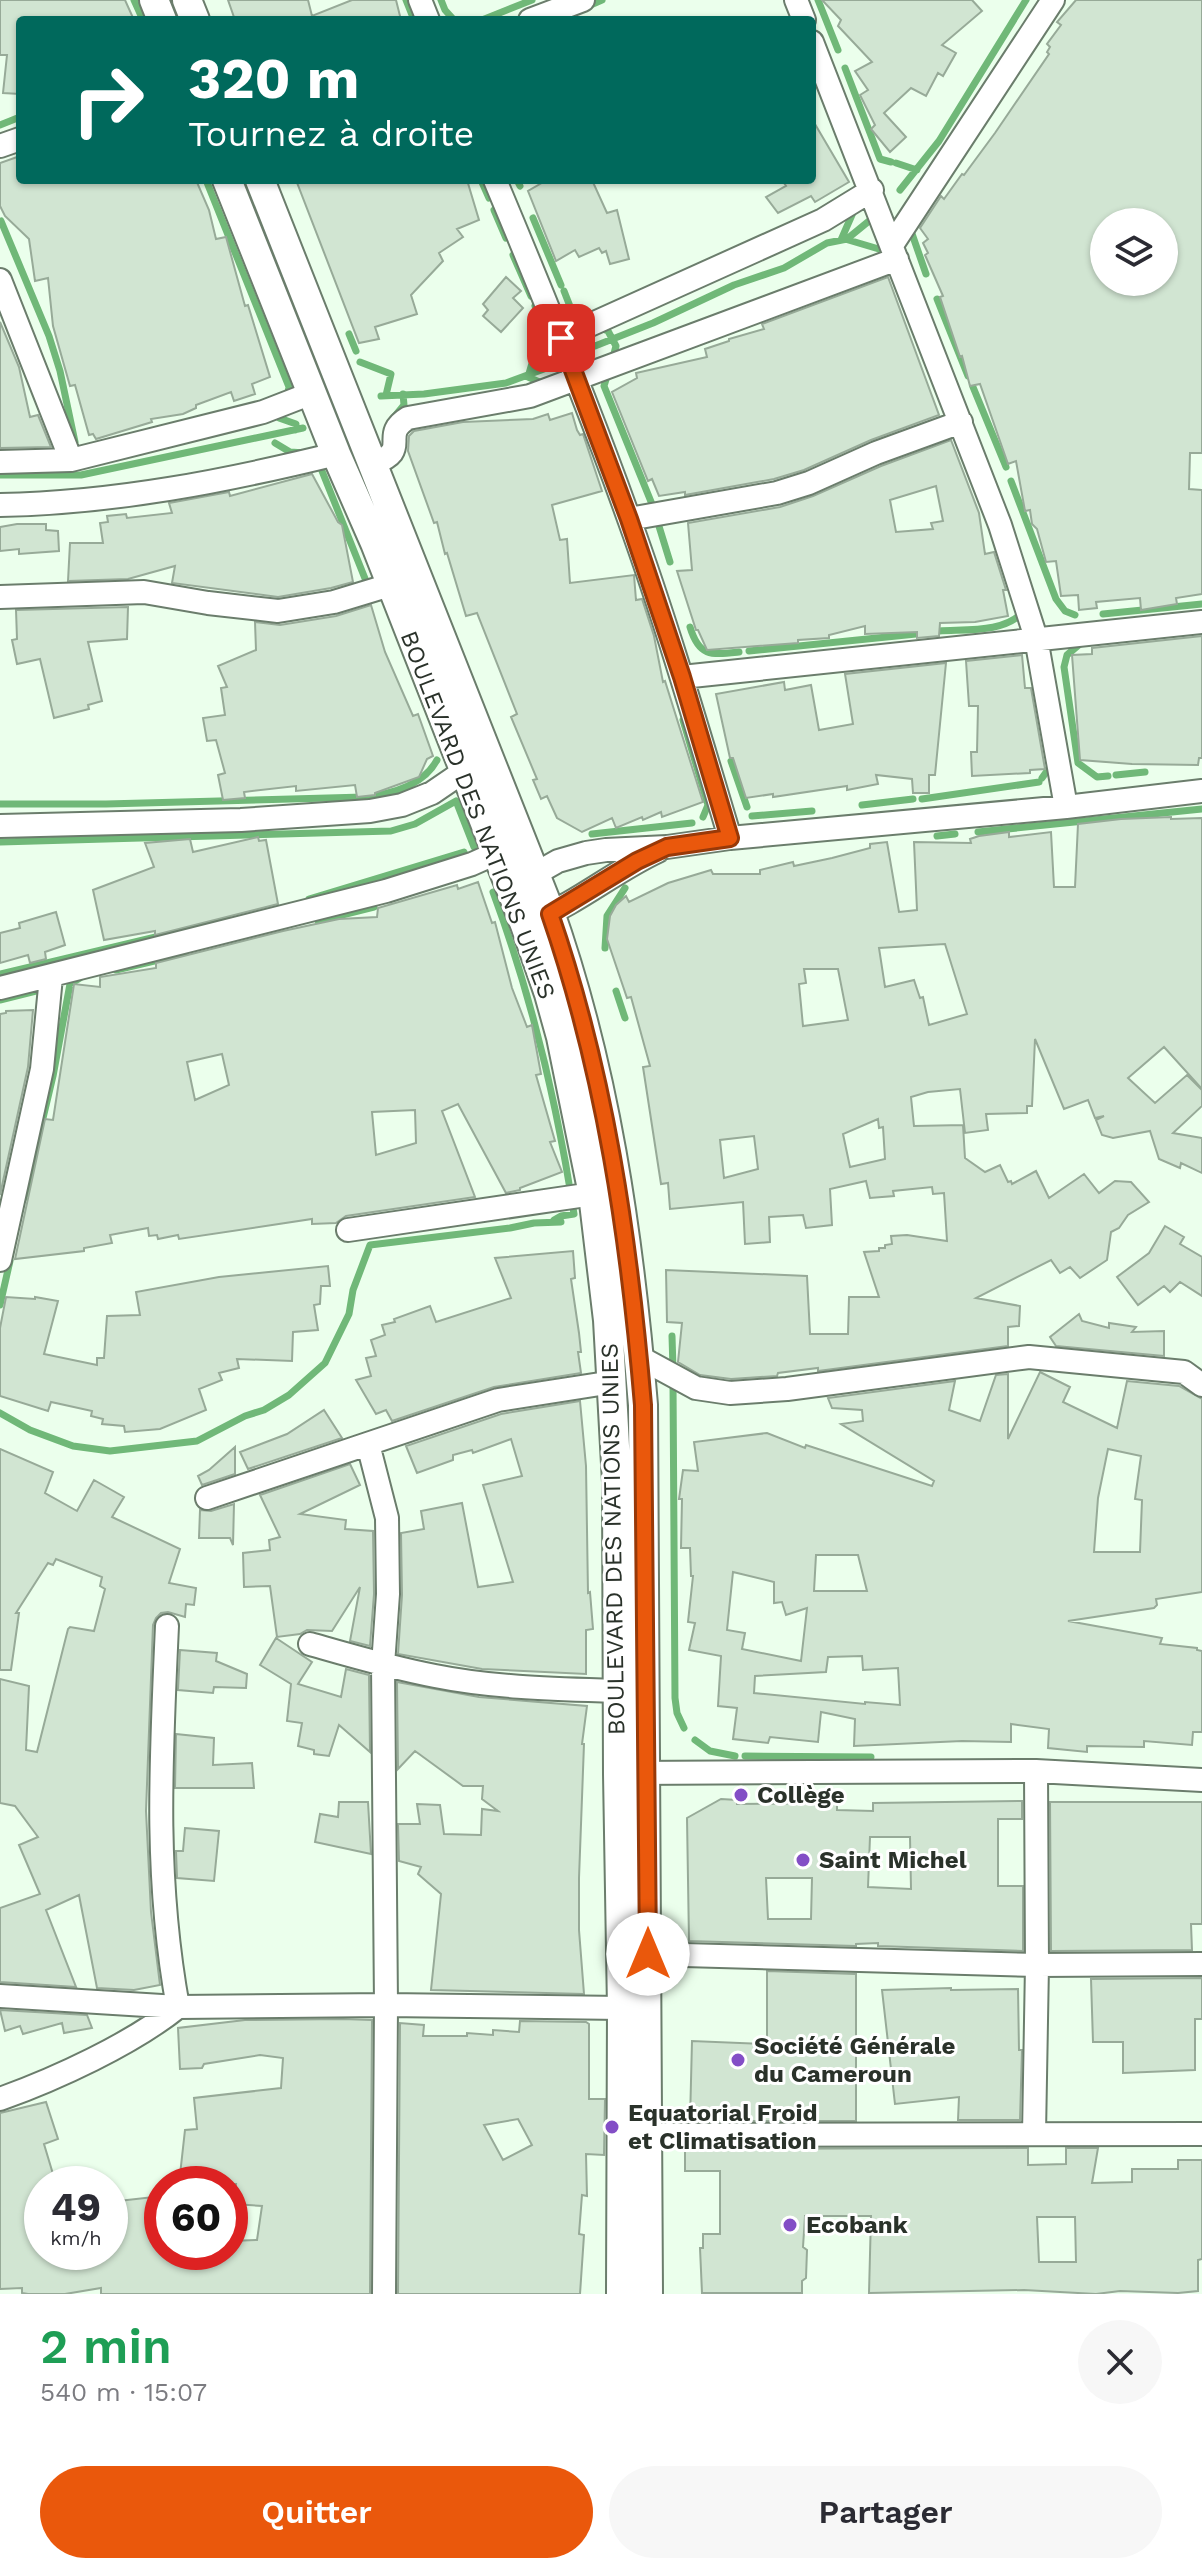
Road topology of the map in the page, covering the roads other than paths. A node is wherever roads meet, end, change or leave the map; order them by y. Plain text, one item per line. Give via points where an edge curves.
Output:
1 (583, 0) edge
2 (1053, 0) edge
3 (541, 16) edge
4 (816, 60) edge
5 (229, 184) edge
6 (262, 184) edge
7 (502, 184) edge
8 (872, 190) junction
9 (894, 252) junction
10 (0, 280) edge
11 (561, 338) junction
12 (576, 378) junction
13 (312, 393) junction
14 (961, 422) junction
15 (336, 454) junction
16 (71, 460) junction
17 (0, 462) edge
18 (372, 464) junction
19 (0, 505) edge
20 (629, 519) junction
21 (390, 585) junction
22 (0, 597) edge
23 (1202, 622) edge
24 (1036, 638) junction
25 (682, 677) junction
26 (476, 762) junction
27 (1202, 791) edge
28 (1066, 807) junction
29 (0, 826) edge
30 (730, 838) junction
31 (509, 847) junction
32 (667, 847) junction
33 (536, 874) junction
34 (511, 887) junction
35 (538, 919) junction
36 (51, 977) junction
37 (0, 988) edge
38 (593, 1194) junction
39 (348, 1230) dead end
40 (0, 1260) edge
41 (639, 1357) junction
42 (613, 1382) junction
43 (1202, 1385) edge
44 (368, 1444) junction
45 (207, 1498) dead end
46 (167, 1626) dead end
47 (310, 1644) dead end
48 (383, 1665) junction
49 (618, 1691) junction
50 (1036, 1771) junction
51 (647, 1772) junction
52 (618, 1774) junction
53 (1202, 1780) edge
54 (648, 1954) junction
55 (1202, 1964) edge
56 (1037, 1965) junction
57 (0, 1996) edge
58 (386, 2005) junction
59 (178, 2007) junction
60 (622, 2008) junction
61 (0, 2099) edge
62 (1034, 2134) junction
63 (1202, 2134) edge
64 (647, 2135) junction
65 (384, 2294) edge
66 (621, 2294) edge
67 (648, 2294) edge

1 - 3 street
2 - 9 street
4 - 8 street
5 - 13 main road, BOULEVARD DES NATIONS UNIES
6 - 18 main road, BOULEVARD DES NATIONS UNIES
7 - 11 street
8 - 9 street
8 - 11 street via 731,264
9 - 12 street
9 - 14 street
10 - 16 street
11 - 12 street
12 - 18 street via 530,396 408,418 393,433 394,452
12 - 20 street
13 - 15 main road, BOULEVARD DES NATIONS UNIES
13 - 16 street via 263,412
14 - 20 street via 777,493
14 - 24 street
15 - 19 street via 116,497
15 - 21 main road, BOULEVARD DES NATIONS UNIES
16 - 17 street
18 - 26 main road, BOULEVARD DES NATIONS UNIES
20 - 25 street
21 - 22 street via 278,611 144,592
21 - 26 main road, BOULEVARD DES NATIONS UNIES
23 - 24 street
24 - 25 street
24 - 28 street
25 - 30 street
26 - 29 street via 432,793 370,811
26 - 31 main road, BOULEVARD DES NATIONS UNIES
27 - 28 street
28 - 30 street
30 - 32 street
31 - 33 main road, BOULEVARD DES NATIONS UNIES
31 - 34 main road, BOULEVARD DES NATIONS UNIES
31 - 36 street via 386,891
32 - 33 street via 586,853
32 - 35 street
33 - 34 street
33 - 35 main road, BOULEVARD DES NATIONS UNIES
34 - 35 main road, BOULEVARD DES NATIONS UNIES
35 - 38 main road, BOULEVARD DES NATIONS UNIES
35 - 41 main road, BOULEVARD DES NATIONS UNIES via 572,980 608,1126
36 - 37 street
36 - 40 street via 42,1069
38 - 39 street
38 - 42 main road, BOULEVARD DES NATIONS UNIES
41 - 43 street via 696,1388 730,1393 1029,1357 1184,1372
41 - 51 main road, BOULEVARD DES NATIONS UNIES
42 - 44 street via 498,1400
42 - 49 main road, BOULEVARD DES NATIONS UNIES
44 - 45 street
44 - 48 street via 387,1518
46 - 59 street via 159,1821 165,1931
47 - 48 street
48 - 49 street via 522,1687
48 - 58 street
49 - 52 main road, BOULEVARD DES NATIONS UNIES
50 - 51 street
50 - 53 street
50 - 56 street
51 - 52 street
51 - 54 main road, BOULEVARD DES NATIONS UNIES
52 - 60 main road, BOULEVARD DES NATIONS UNIES
54 - 56 street
54 - 64 main road, BOULEVARD DES NATIONS UNIES
55 - 56 street
56 - 62 street
57 - 59 street
58 - 59 street
58 - 60 street
58 - 65 street
59 - 61 street via 152,2028
60 - 66 main road, BOULEVARD DES NATIONS UNIES
62 - 63 street
62 - 64 street
64 - 67 main road, BOULEVARD DES NATIONS UNIES

